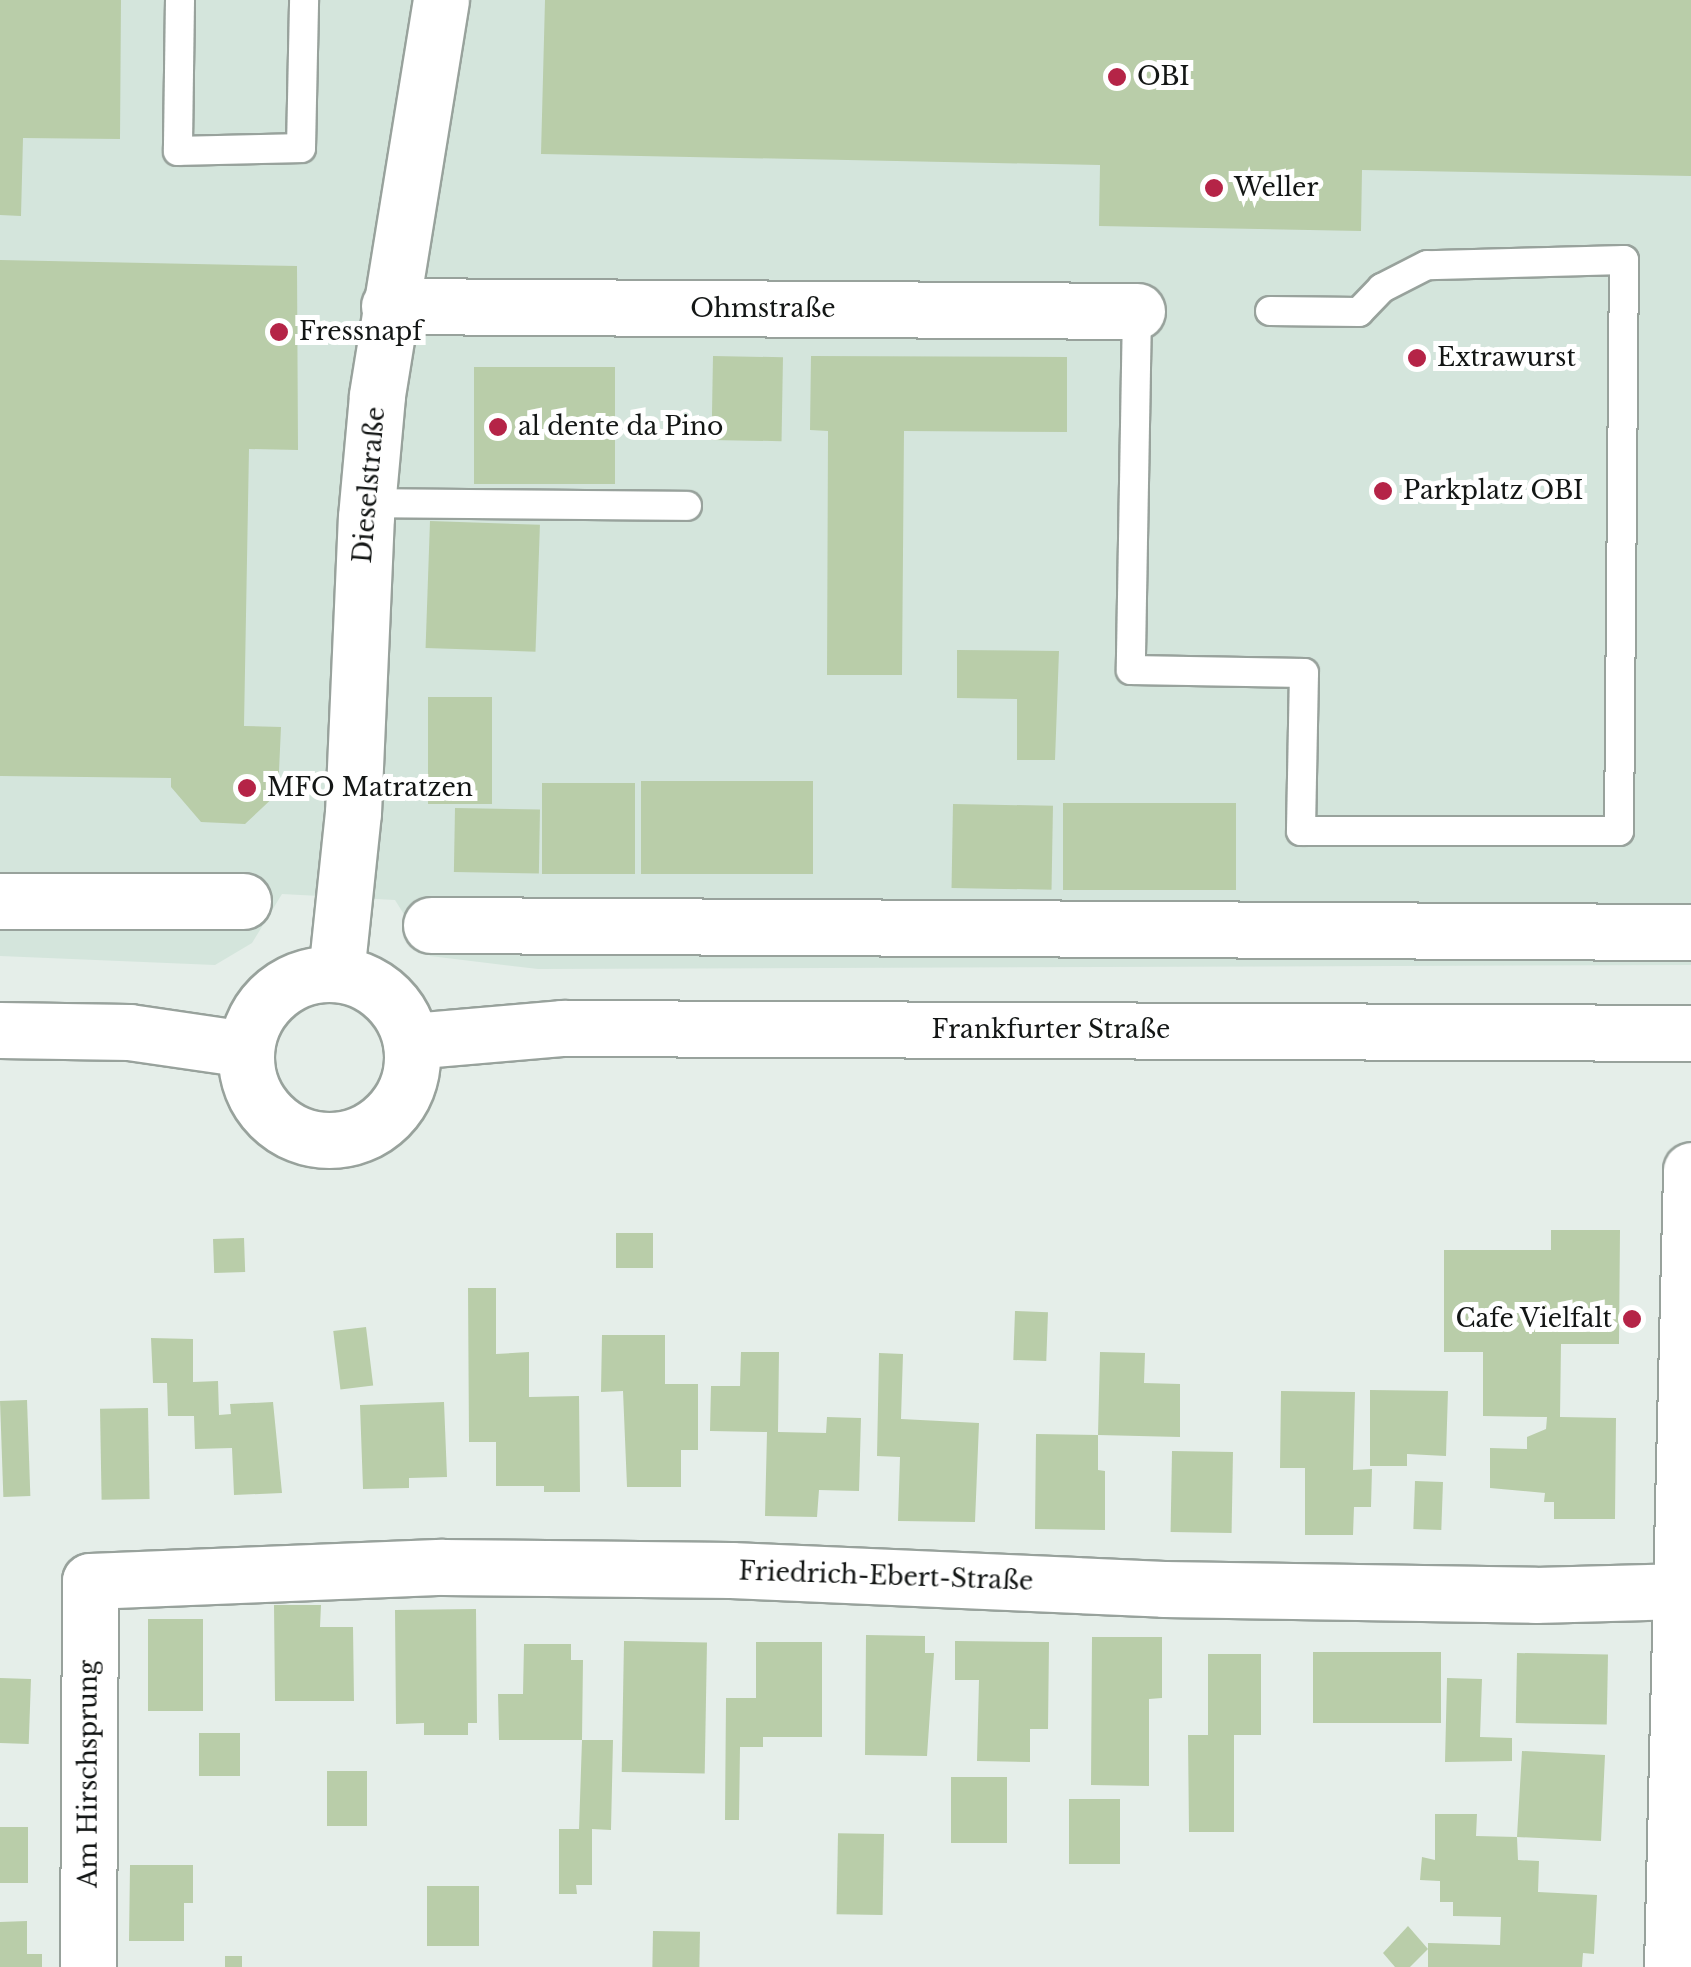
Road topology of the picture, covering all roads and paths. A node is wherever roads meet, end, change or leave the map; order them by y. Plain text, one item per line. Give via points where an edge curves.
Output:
1 (180, 0) edge
2 (304, 0) edge
3 (441, 0) edge
4 (390, 306) junction
5 (1138, 311) joint
6 (1270, 311) dead end
7 (367, 503) junction
8 (686, 506) dead end
9 (0, 901) edge
10 (243, 901) dead end
11 (431, 925) dead end
12 (1691, 932) edge
13 (336, 974) junction
14 (0, 1030) edge
15 (1691, 1033) edge
16 (411, 1041) junction
17 (246, 1049) junction
18 (1691, 1170) edge
19 (90, 1580) joint
20 (1683, 1591) junction
21 (88, 1967) edge
22 (1672, 1967) edge

1 - 2 lane via 178,150 301,148
3 - 4 street, Dieselstraße
4 - 5 street, Ohmstraße
4 - 7 street, Dieselstraße
5 - 6 lane via 1131,670 1304,673 1301,831 1619,831 1624,260 1428,264 1382,288 1359,312
7 - 8 lane
7 - 13 street, Dieselstraße via 353,812
9 - 10 street
11 - 12 street
13 - 16 street via 371,984 390,999
13 - 17 street via 280,988 251,1026
14 - 17 street via 129,1032
15 - 16 street, Frankfurter Straße via 562,1028
16 - 17 street via 411,1069 393,1108 360,1134 332,1140 279,1124 254,1090
18 - 20 street
19 - 20 street, Friedrich-Ebert-Straße via 443,1567 731,1570 1164,1588
19 - 21 street, Am Hirschsprung
20 - 22 street

